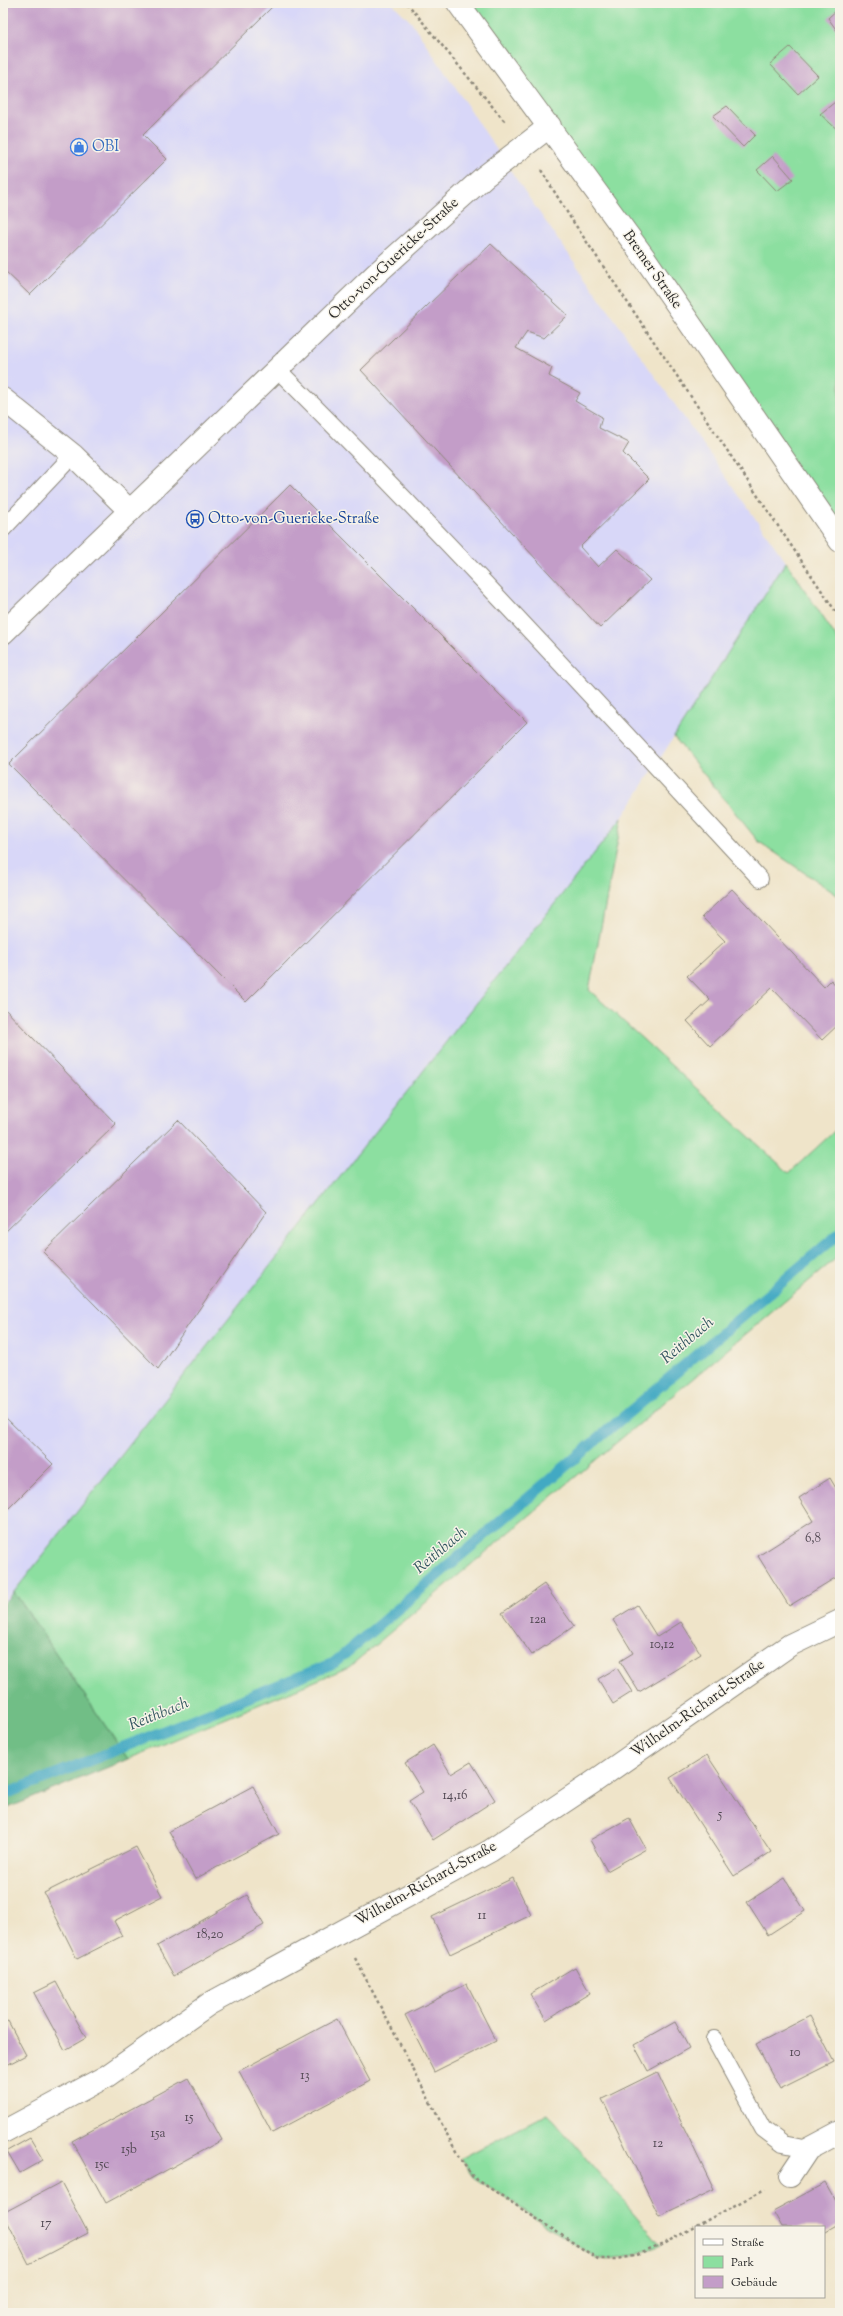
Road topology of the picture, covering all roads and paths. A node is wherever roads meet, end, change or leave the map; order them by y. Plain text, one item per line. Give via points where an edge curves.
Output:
1 (407, 3) edge
2 (458, 3) edge
3 (550, 126) junction
4 (525, 145) junction
5 (277, 369) junction
6 (3, 399) edge
7 (73, 456) junction
8 (130, 511) junction
9 (3, 529) edge
10 (840, 541) edge
11 (840, 618) edge
12 (3, 633) edge
13 (760, 879) dead end
14 (840, 1621) edge
15 (341, 1930) junction
16 (714, 2040) dead end
17 (3, 2132) edge
18 (840, 2132) edge
19 (808, 2148) junction
20 (790, 2176) joint

1 - 4 path
2 - 3 street, Bremer Straße
3 - 4 street, Otto-von-Guericke-Straße
3 - 10 street, Bremer Straße via 649,263
4 - 5 street, Otto-von-Guericke-Straße via 484,177 376,274
4 - 11 path via 574,224
5 - 8 street, Otto-von-Guericke-Straße
5 - 13 lane via 378,471
6 - 7 street
7 - 8 street
7 - 9 lane
8 - 12 street, Otto-von-Guericke-Straße
14 - 15 street, Wilhelm-Richard-Straße via 790,1645 490,1851
15 - 17 street, Wilhelm-Richard-Straße via 209,2004 107,2076
15 - 20 path via 460,2159 473,2177 598,2259 635,2256
16 - 19 lane via 763,2129 783,2144
18 - 19 street
19 - 20 street

